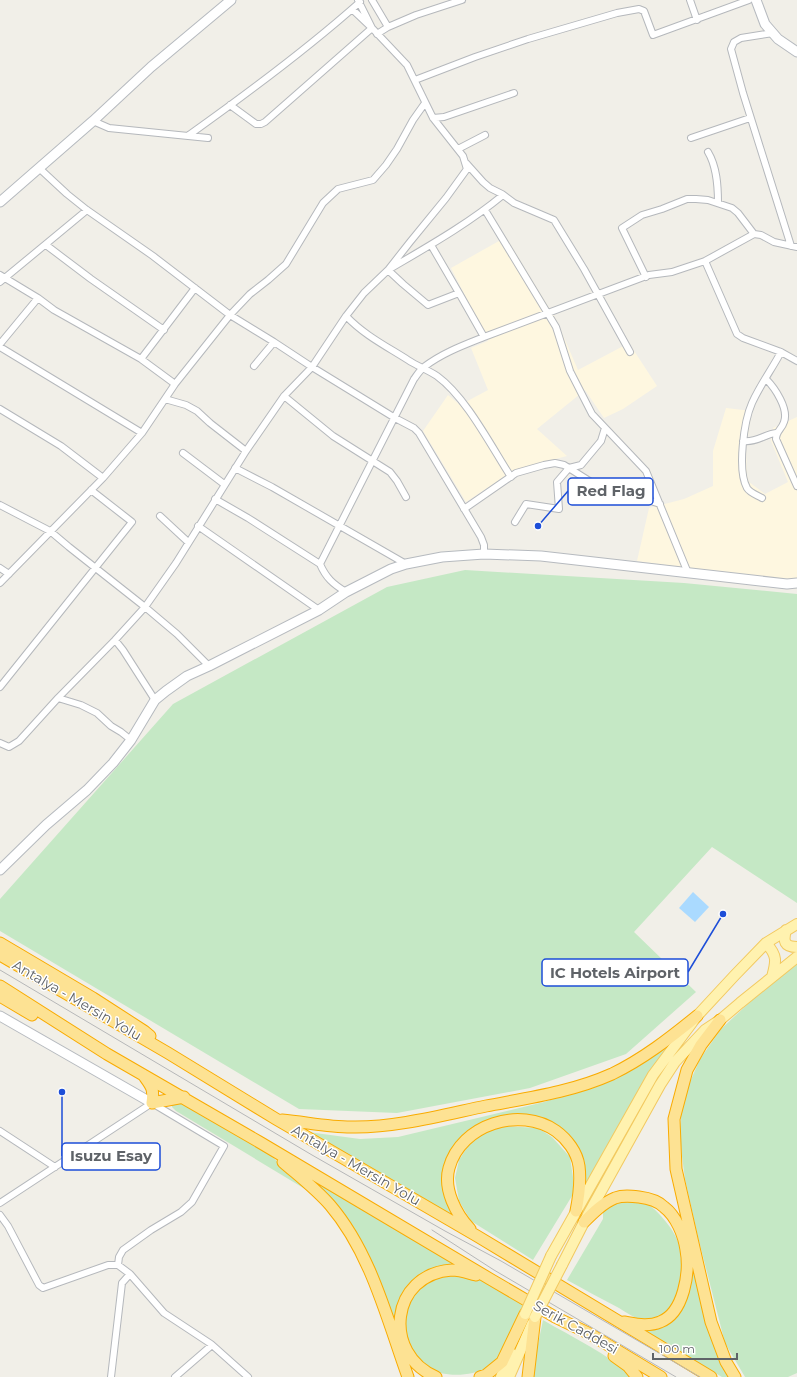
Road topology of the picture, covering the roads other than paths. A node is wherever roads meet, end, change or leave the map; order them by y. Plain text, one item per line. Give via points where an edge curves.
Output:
1 (231, 0) edge
2 (372, 0) edge
3 (462, 0) edge
4 (690, 0) edge
5 (749, 0) edge
6 (756, 0) edge
7 (359, 1) edge
8 (352, 10) junction
9 (696, 20) junction
10 (372, 28) junction
11 (388, 28) junction
12 (773, 33) junction
13 (377, 34) junction
14 (797, 52) edge
15 (415, 80) junction
16 (514, 93) dead end
17 (425, 103) junction
18 (230, 106) junction
19 (433, 118) junction
20 (750, 118) junction
21 (93, 121) junction
22 (189, 135) junction
23 (485, 135) dead end
24 (208, 138) dead end
25 (691, 138) dead end
26 (458, 149) junction
27 (708, 152) dead end
28 (466, 163) junction
29 (39, 168) junction
30 (503, 195) junction
31 (0, 202) edge
32 (718, 203) junction
33 (87, 210) junction
34 (485, 210) junction
35 (754, 234) junction
36 (46, 245) junction
37 (431, 245) junction
38 (794, 246) edge
39 (705, 261) junction
40 (388, 270) junction
41 (646, 277) junction
42 (2, 278) edge
43 (195, 288) junction
44 (459, 293) junction
45 (598, 294) junction
46 (38, 298) junction
47 (548, 313) junction
48 (230, 315) junction
49 (346, 316) junction
50 (164, 330) junction
51 (484, 337) junction
52 (274, 342) junction
53 (0, 344) edge
54 (0, 347) edge
55 (630, 352) dead end
56 (781, 352) junction
57 (141, 360) junction
58 (797, 361) edge
59 (254, 366) dead end
60 (312, 367) junction
61 (423, 368) junction
62 (766, 379) junction
63 (176, 384) junction
64 (284, 396) junction
65 (165, 399) junction
66 (0, 409) edge
67 (395, 418) junction
68 (605, 428) junction
69 (142, 432) junction
70 (776, 433) junction
71 (743, 441) junction
72 (246, 450) junction
73 (183, 454) dead end
74 (373, 460) junction
75 (235, 468) junction
76 (569, 468) junction
77 (511, 477) junction
78 (103, 478) junction
79 (224, 484) junction
80 (797, 485) edge
81 (91, 490) junction
82 (406, 497) dead end
83 (762, 498) dead end
84 (215, 499) junction
85 (660, 504) junction
86 (0, 505) edge
87 (464, 509) junction
88 (160, 516) dead end
89 (514, 522) dead end
90 (198, 526) junction
91 (340, 526) junction
92 (50, 531) junction
93 (188, 542) junction
94 (484, 554) junction
95 (320, 564) junction
96 (406, 564) junction
97 (0, 568) edge
98 (95, 568) junction
99 (688, 573) junction
100 (9, 574) junction
101 (0, 583) edge
102 (797, 583) edge
103 (346, 592) junction
104 (145, 606) junction
105 (319, 610) junction
106 (115, 640) junction
107 (209, 666) junction
108 (0, 687) edge
109 (58, 698) junction
110 (156, 700) junction
111 (131, 740) junction
112 (0, 743) edge
113 (0, 870) edge
114 (797, 924) edge
115 (786, 930) junction
116 (0, 943) edge
117 (766, 944) junction
118 (797, 947) edge
119 (797, 957) edge
120 (5, 958) edge
121 (772, 977) junction
122 (0, 986) edge
123 (0, 996) edge
124 (0, 1016) edge
125 (697, 1016) junction
126 (720, 1020) junction
127 (168, 1053) junction
128 (108, 1054) junction
129 (142, 1074) junction
130 (184, 1097) junction
131 (152, 1103) junction
132 (276, 1119) junction
133 (0, 1131) edge
134 (261, 1143) junction
135 (55, 1167) junction
136 (0, 1203) edge
137 (576, 1211) junction
138 (0, 1215) edge
139 (584, 1222) junction
140 (478, 1236) junction
141 (118, 1265) junction
142 (130, 1274) junction
143 (490, 1279) junction
144 (530, 1316) junction
145 (555, 1317) junction
146 (617, 1321) junction
147 (212, 1345) junction
148 (111, 1377) edge
149 (175, 1377) edge
150 (248, 1377) edge
151 (408, 1377) edge
152 (436, 1377) edge
153 (480, 1377) edge
154 (500, 1377) edge
155 (509, 1377) edge
156 (528, 1377) edge
157 (637, 1377) edge
158 (661, 1377) edge
159 (711, 1377) edge
160 (735, 1377) edge

1 - 21 street
2 - 11 street
3 - 11 street via 416,15
4 - 9 street
5 - 9 street
6 - 12 street via 765,24
7 - 8 street
7 - 10 street
8 - 10 street
8 - 18 street
9 - 15 street via 653,35 644,11 639,9 617,13 528,39
10 - 13 street
10 - 18 street via 265,122 256,124
11 - 13 street
12 - 14 street
12 - 20 street via 741,38 734,42 732,49
13 - 15 street via 408,65
15 - 17 street
16 - 19 street via 444,117
17 - 19 street
17 - 48 street via 386,165 373,180 333,192 323,203 286,264 250,294
18 - 22 street
19 - 26 street
20 - 25 street
20 - 38 street
21 - 22 street via 109,128
21 - 29 street
22 - 24 street
23 - 26 street
26 - 28 street
27 - 32 street via 716,174
28 - 30 street via 483,182
28 - 40 street via 467,169 446,198
29 - 31 street
29 - 33 street
30 - 34 street
30 - 45 street via 514,203 554,220
32 - 35 street via 738,213
32 - 41 street via 687,199 642,215 622,228
33 - 36 street
33 - 43 street
34 - 37 street
34 - 47 street
35 - 38 street
35 - 39 street
36 - 42 street
36 - 50 street
37 - 40 street
37 - 44 street
39 - 41 street
39 - 56 street via 737,334
40 - 44 street via 428,305
40 - 49 street via 364,293
41 - 45 street
42 - 46 street
43 - 48 street
43 - 50 street
44 - 51 street
45 - 47 street
45 - 55 street
46 - 53 street
46 - 57 street via 54,310
47 - 51 street
47 - 68 street via 556,327 570,371 592,414
48 - 52 street
48 - 63 street
49 - 60 street
49 - 61 street via 375,341
50 - 57 street
51 - 61 street
52 - 59 street
52 - 60 street
54 - 69 street
56 - 58 street
56 - 62 street
57 - 63 street
60 - 64 street
60 - 67 street
61 - 67 street via 414,379
61 - 77 street via 452,389
62 - 70 street via 773,386 786,412 784,423
62 - 71 street via 751,404
63 - 65 street
64 - 72 street
64 - 74 street via 333,436
65 - 69 street
65 - 72 street via 197,411
66 - 78 street via 61,446
67 - 74 street
67 - 87 street via 419,433
68 - 76 street via 601,441 582,466
68 - 85 street via 646,471
69 - 78 street
70 - 71 street via 752,441
70 - 80 street via 776,439
71 - 83 street via 744,481 750,492
72 - 75 street
73 - 79 street
74 - 82 street via 390,472
74 - 91 street
75 - 79 street
75 - 91 street
76 - 77 street via 555,463 516,473
76 - 85 street via 591,482
76 - 89 street via 557,482 559,509 526,504
77 - 87 street
78 - 81 street
79 - 84 street
81 - 92 street
81 - 98 street via 132,522
84 - 90 street
84 - 95 street
85 - 99 street
86 - 92 street
87 - 94 street via 481,537
88 - 93 street
90 - 93 street
90 - 105 street
91 - 95 street
91 - 96 street
92 - 98 street
92 - 100 street
93 - 104 street
94 - 96 street via 442,557
94 - 99 street via 541,556
95 - 103 street via 332,583
96 - 103 street
97 - 100 street
98 - 104 street
98 - 108 street
99 - 102 street
100 - 101 street
103 - 105 street
104 - 106 street
104 - 107 street
105 - 107 street
106 - 109 street
106 - 110 street
107 - 110 street via 187,676
109 - 111 street via 97,713
109 - 112 street via 19,741 9,747
110 - 111 street
111 - 113 street via 92,785
114 - 115 main road
115 - 117 main road
115 - 118 main road via 786,943
116 - 127 highway via 94,998 144,1031
117 - 121 main road via 775,955 776,963
117 - 125 main road
119 - 121 main road
120 - 127 highway, Antalya - Mersin Yolu
121 - 126 main road
122 - 128 highway, Antalya - Mersin Yolu
123 - 128 highway via 84,1046
124 - 131 street
125 - 132 highway via 638,1059 612,1074 581,1086 382,1126 351,1127
125 - 137 main road via 653,1075
126 - 139 main road via 705,1030 675,1062
126 - 160 highway via 701,1045 687,1070 674,1120 676,1168 711,1322 726,1362
127 - 132 highway, Antalya - Mersin Yolu
128 - 129 highway, Antalya - Mersin Yolu
129 - 130 highway, Antalya - Mersin Yolu
129 - 131 highway via 154,1092
130 - 131 highway
130 - 134 highway, Antalya - Mersin Yolu
131 - 135 street
131 - 141 street via 224,1146 192,1202 123,1250
132 - 140 highway, Antalya - Mersin Yolu
133 - 135 street
134 - 143 highway, Antalya - Mersin Yolu
134 - 151 highway via 321,1196 348,1230 374,1283
135 - 136 street
137 - 140 highway via 581,1186 579,1164 564,1137 547,1125 531,1120 500,1121 470,1135 457,1150 449,1169 449,1188 455,1206 462,1219
137 - 144 main road, bridge via 551,1256
138 - 141 street via 43,1288 108,1265
139 - 144 main road, bridge
139 - 146 highway via 603,1205 628,1195 645,1198 664,1206 674,1218 681,1233 687,1262 683,1292 677,1307 669,1317 660,1322 643,1325
140 - 146 highway, Antalya - Mersin Yolu
141 - 142 street
142 - 147 street via 164,1313
142 - 148 street via 122,1283
143 - 145 highway, Serik Caddesi
143 - 152 highway via 460,1271 441,1272 416,1285 405,1300 400,1319 402,1341 413,1361
144 - 153 highway via 502,1362
144 - 154 main road
144 - 155 main road
144 - 156 highway
145 - 157 highway via 628,1366
145 - 158 highway, Serik Caddesi via 590,1334
146 - 159 highway, Antalya - Mersin Yolu
147 - 149 street
147 - 150 street

